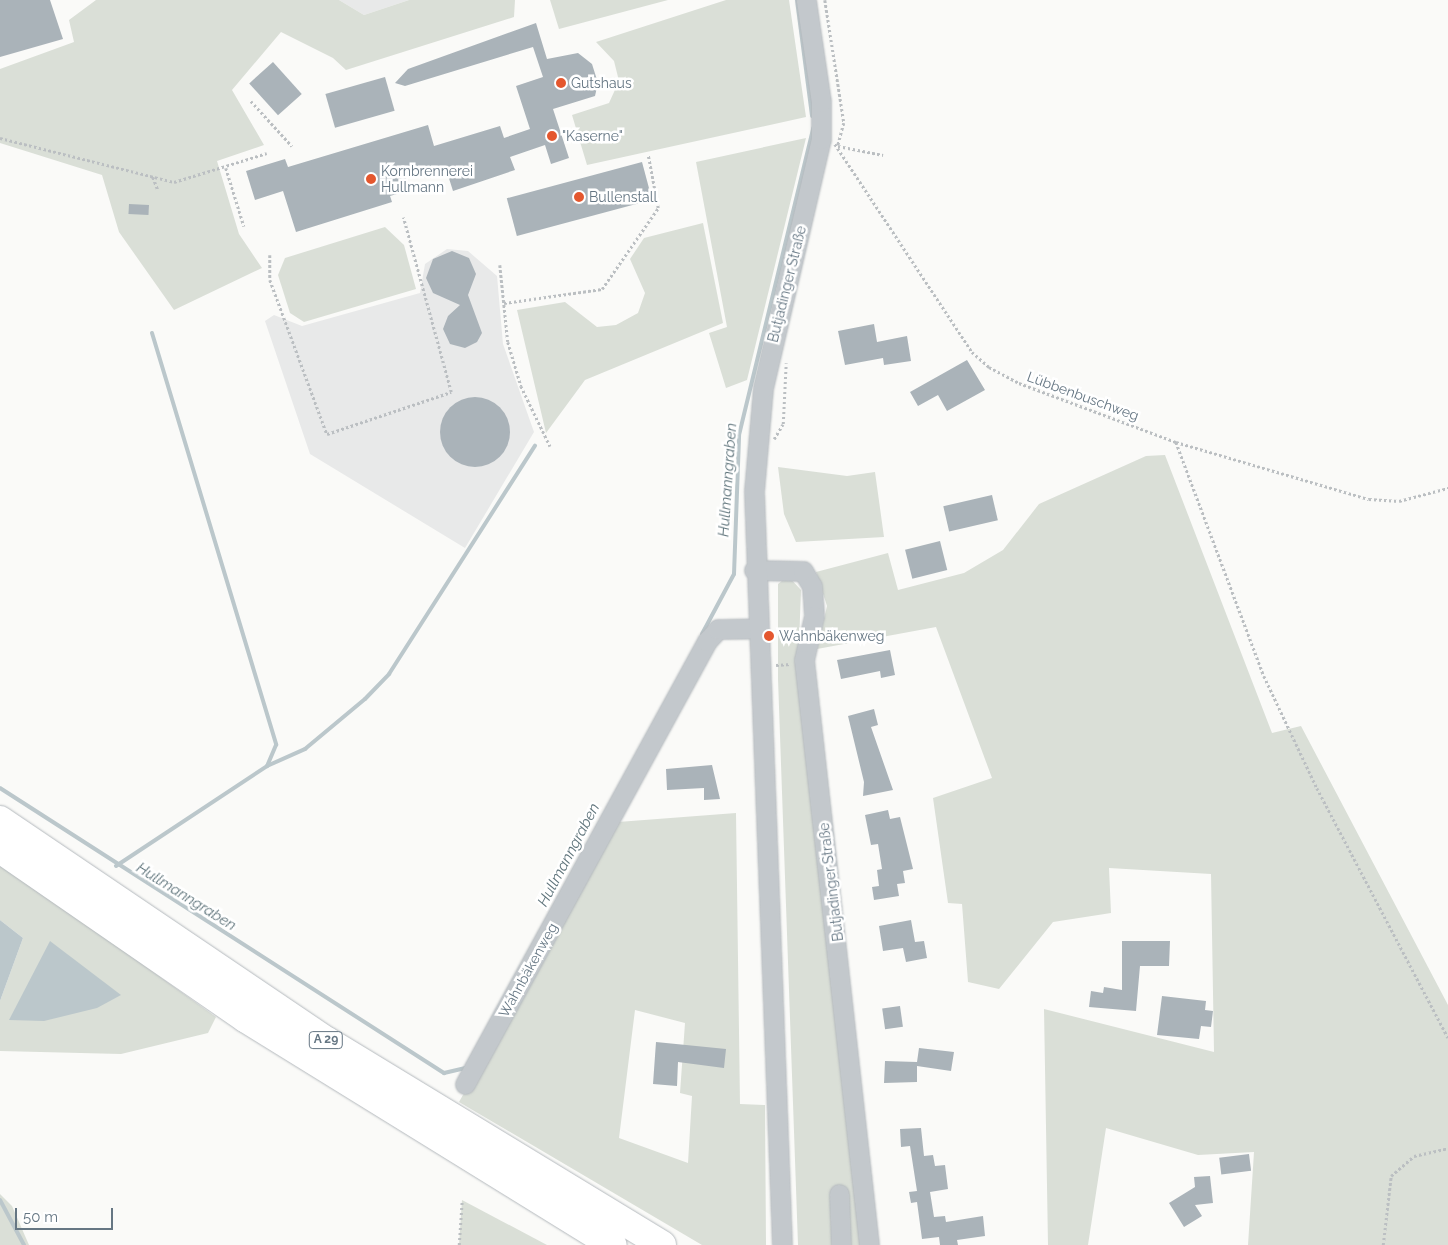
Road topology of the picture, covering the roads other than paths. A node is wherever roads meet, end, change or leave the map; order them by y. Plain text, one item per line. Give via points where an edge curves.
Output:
1 (806, 0) edge
2 (754, 570) junction
3 (757, 628) junction
4 (0, 820) edge
5 (0, 849) edge
6 (465, 1084) dead end
7 (839, 1194) dead end
8 (613, 1245) edge
9 (662, 1245) edge
10 (782, 1245) edge
11 (841, 1245) edge
12 (870, 1245) edge

1 - 2 street, Butjadinger Straße via 829,142 760,406
2 - 3 street, Butjadinger Straße
2 - 12 street, Butjadinger Straße via 803,571 812,586 814,616 804,660
3 - 6 street, Wahnbäkenweg via 718,629 706,641
3 - 10 street, Butjadinger Straße
4 - 9 highway, A 29 via 327,1041
5 - 8 highway, A 29 via 261,1028
7 - 11 street

